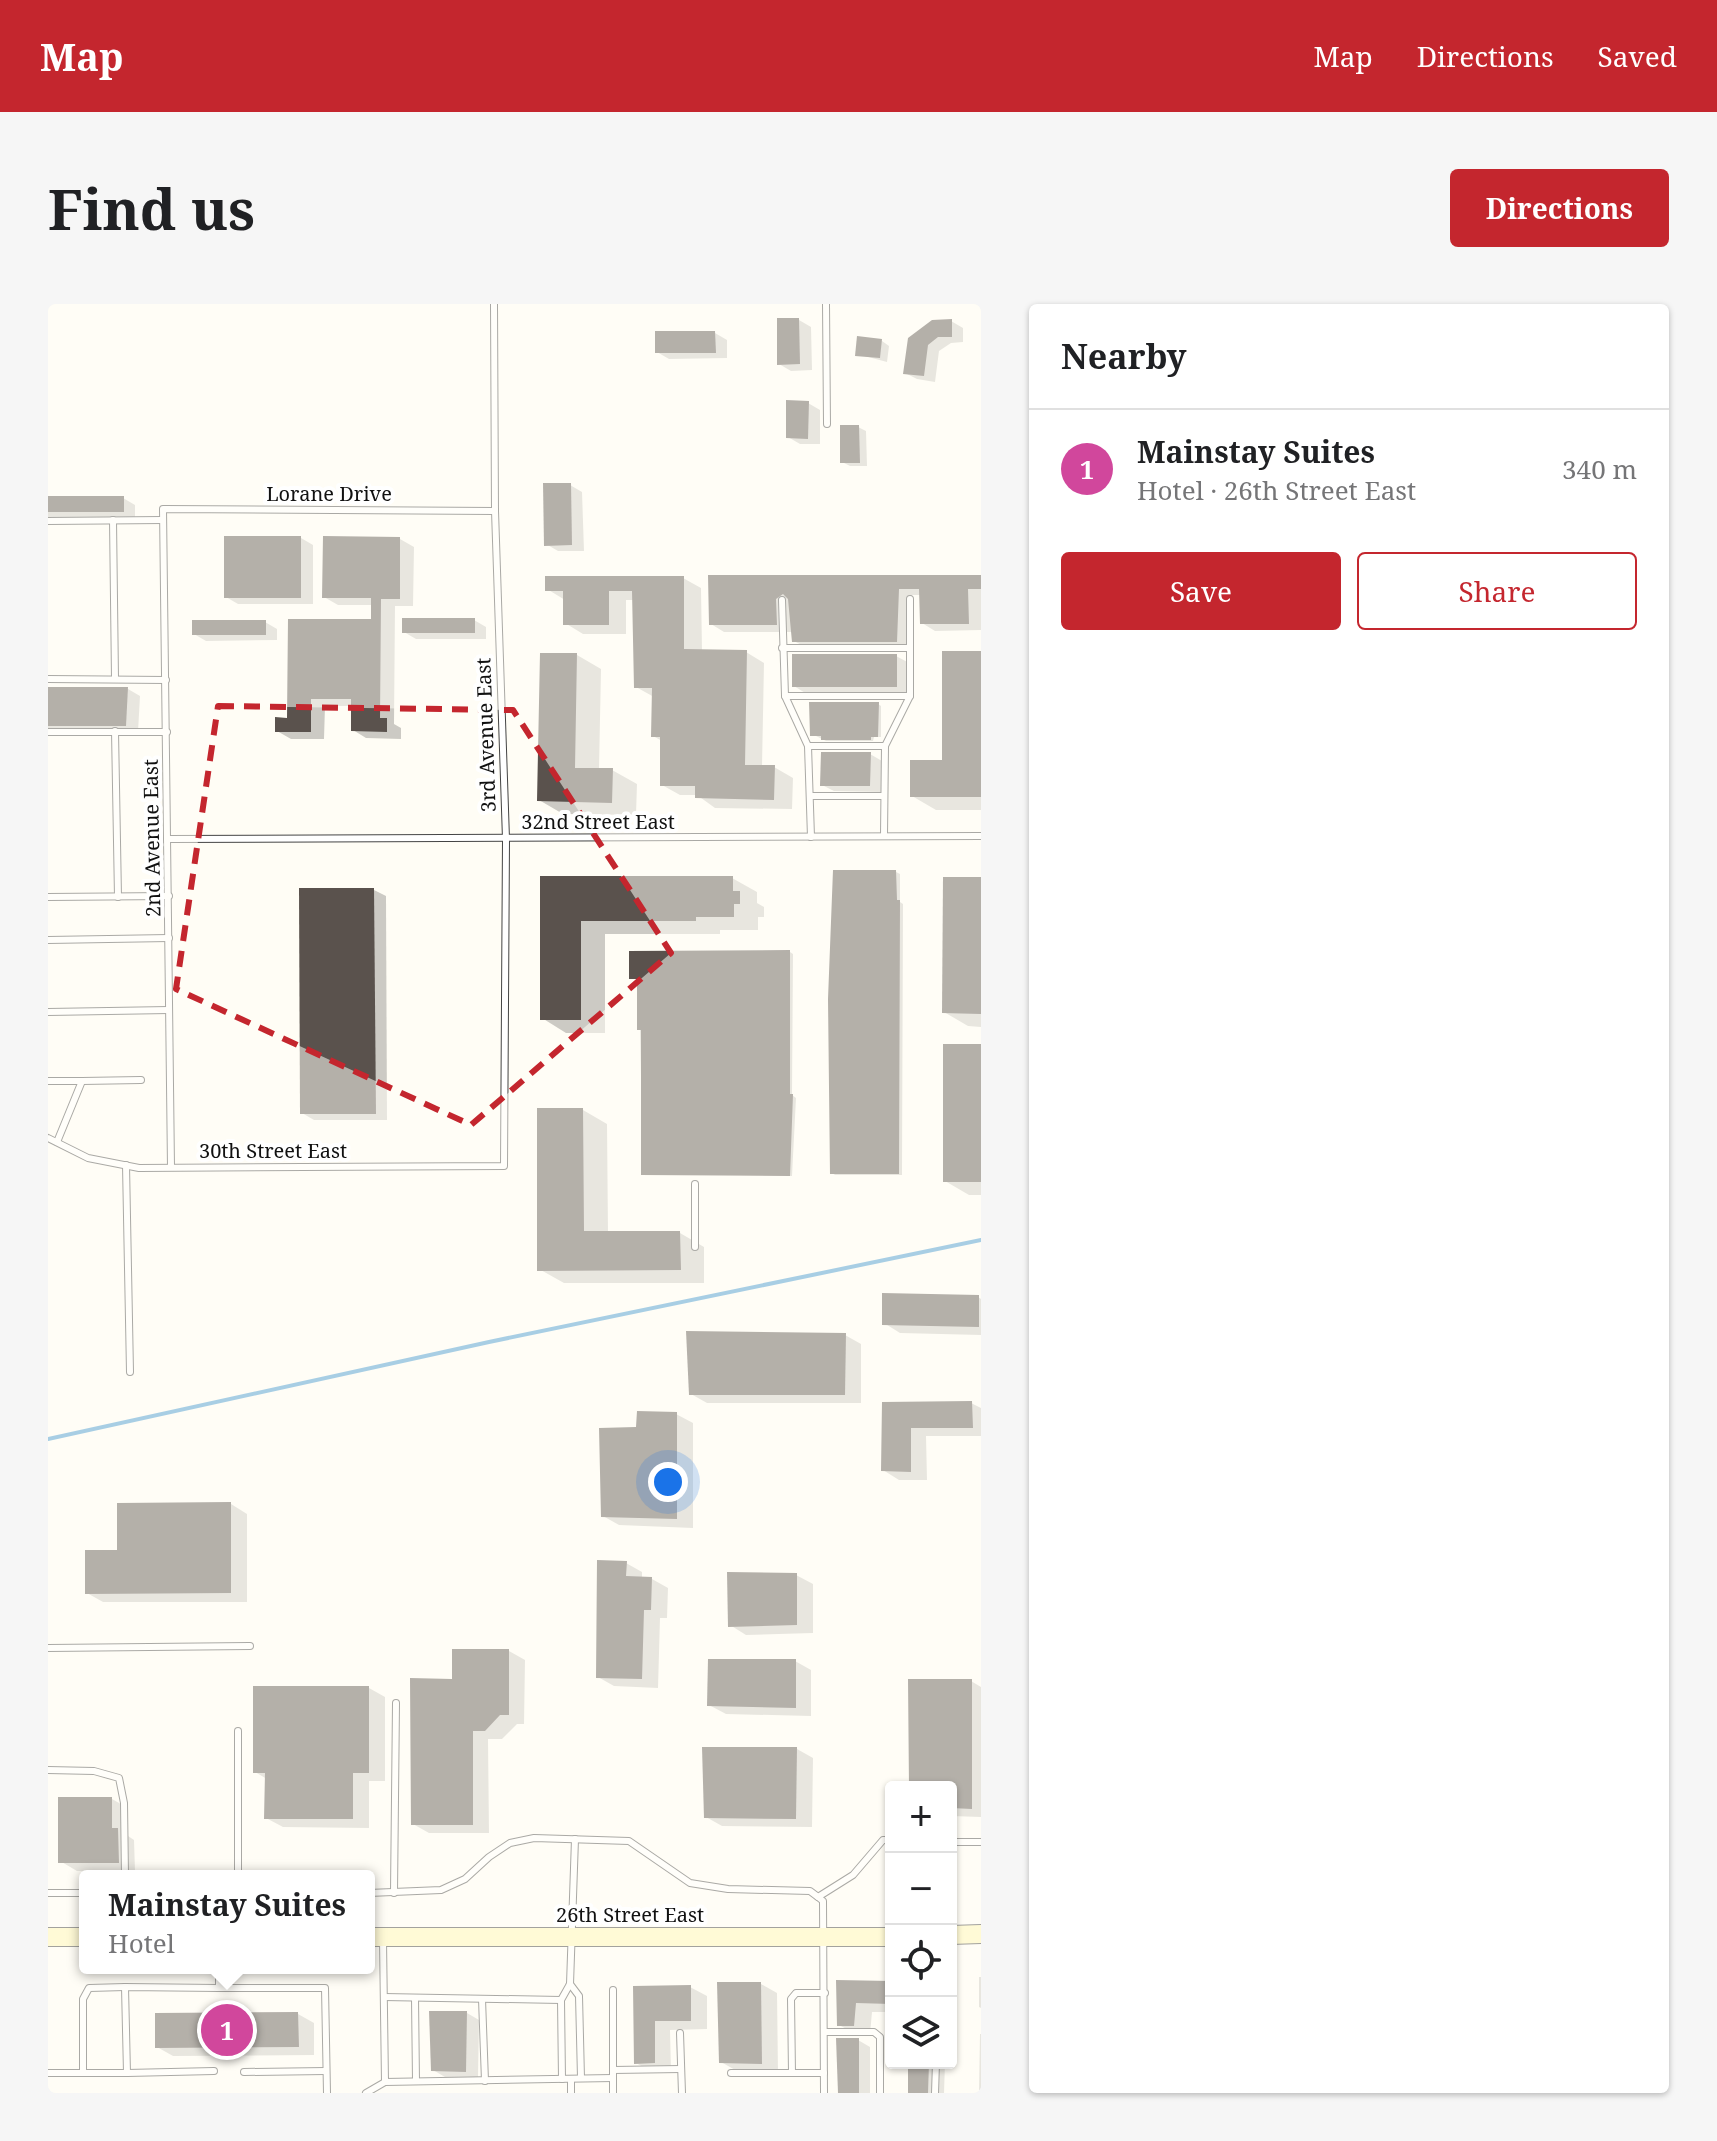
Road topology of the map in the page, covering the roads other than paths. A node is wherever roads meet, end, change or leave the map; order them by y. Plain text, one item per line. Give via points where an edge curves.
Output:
1 (494, 304) edge
2 (826, 304) edge
3 (827, 424) dead end
4 (163, 509) joint
5 (495, 511) junction
6 (113, 520) junction
7 (163, 520) junction
8 (48, 521) edge
9 (910, 599) dead end
10 (782, 600) dead end
11 (782, 648) junction
12 (910, 648) junction
13 (48, 679) edge
14 (115, 679) junction
15 (166, 680) junction
16 (785, 696) junction
17 (910, 696) junction
18 (115, 731) junction
19 (48, 732) edge
20 (167, 732) junction
21 (808, 746) junction
22 (885, 746) junction
23 (810, 796) junction
24 (884, 796) junction
25 (884, 836) junction
26 (981, 836) edge
27 (811, 837) junction
28 (167, 839) junction
29 (506, 839) junction
30 (169, 896) junction
31 (48, 897) edge
32 (118, 897) junction
33 (169, 938) junction
34 (48, 940) edge
35 (169, 1010) junction
36 (48, 1012) edge
37 (141, 1080) dead end
38 (48, 1081) edge
39 (82, 1081) junction
40 (48, 1138) edge
41 (57, 1142) junction
42 (126, 1165) junction
43 (504, 1166) joint
44 (171, 1167) junction
45 (695, 1184) dead end
46 (695, 1247) dead end
47 (130, 1372) dead end
48 (250, 1646) dead end
49 (48, 1648) edge
50 (396, 1703) dead end
51 (238, 1731) dead end
52 (48, 1770) edge
53 (575, 1839) junction
54 (885, 1840) edge
55 (957, 1842) edge
56 (981, 1842) edge
57 (125, 1870) edge
58 (238, 1870) edge
59 (48, 1893) edge
60 (79, 1893) edge
61 (375, 1893) edge
62 (394, 1893) junction
63 (818, 1897) junction
64 (981, 1934) edge
65 (957, 1935) edge
66 (569, 1936) junction
67 (48, 1937) edge
68 (79, 1937) edge
69 (376, 1937) edge
70 (885, 1937) edge
71 (825, 1938) junction
72 (219, 1974) edge
73 (570, 1984) junction
74 (125, 1987) junction
75 (219, 1988) junction
76 (613, 1990) dead end
77 (825, 1993) junction
78 (384, 1997) junction
79 (415, 1998) junction
80 (482, 1999) junction
81 (561, 2000) junction
82 (825, 2032) junction
83 (680, 2033) dead end
84 (681, 2069) junction
85 (936, 2069) edge
86 (214, 2071) dead end
87 (326, 2071) junction
88 (244, 2072) dead end
89 (48, 2073) edge
90 (83, 2073) junction
91 (127, 2073) junction
92 (731, 2073) dead end
93 (792, 2073) junction
94 (824, 2073) junction
95 (613, 2074) junction
96 (581, 2078) junction
97 (562, 2079) junction
98 (571, 2079) junction
99 (416, 2081) junction
100 (485, 2081) junction
101 (385, 2082) junction
102 (327, 2093) edge
103 (366, 2093) edge
104 (385, 2093) edge
105 (571, 2093) edge
106 (613, 2093) edge
107 (682, 2093) edge
108 (824, 2093) edge
109 (880, 2093) edge
110 (935, 2093) edge

1 - 5 lane, 3rd Avenue East
2 - 3 lane
4 - 5 lane, Lorane Drive
4 - 7 lane, 2nd Avenue East
5 - 29 lane, 3rd Avenue East
6 - 7 lane
6 - 8 lane
6 - 14 lane
7 - 15 lane, 2nd Avenue East
9 - 12 lane
10 - 11 lane
11 - 12 lane
11 - 16 lane
12 - 17 lane
13 - 14 lane
14 - 15 lane
15 - 20 lane, 2nd Avenue East
16 - 17 lane
16 - 21 lane
17 - 22 lane
18 - 19 lane
18 - 20 lane
18 - 32 lane
20 - 28 lane, 2nd Avenue East
21 - 22 lane
21 - 23 lane
22 - 24 lane
23 - 24 lane
23 - 27 lane
24 - 25 lane
25 - 26 lane, 32nd Street East
25 - 27 lane, 32nd Street East
27 - 29 lane, 32nd Street East
28 - 29 lane, 32nd Street East
28 - 30 lane, 2nd Avenue East
29 - 43 lane, 3rd Avenue East
30 - 32 lane
30 - 33 lane, 2nd Avenue East
31 - 32 lane
33 - 34 lane
33 - 35 lane, 2nd Avenue East
35 - 36 lane
35 - 44 lane, 2nd Avenue East
37 - 39 lane
38 - 39 lane
39 - 41 lane
40 - 41 lane, 30th Street East
41 - 42 lane, 30th Street East via 88,1158
42 - 44 lane, 30th Street East
42 - 47 lane
43 - 44 lane, 30th Street East
45 - 46 lane
48 - 49 lane
50 - 62 lane
51 - 58 lane
52 - 57 lane via 94,1771 119,1778
53 - 62 lane via 510,1843 465,1879 441,1890
53 - 63 lane via 629,1841 690,1883 810,1891
53 - 66 lane
54 - 63 lane via 853,1875
55 - 56 lane
59 - 60 lane
61 - 62 lane
63 - 71 lane via 823,1901
64 - 65 main road
66 - 69 main road, 26th Street East
66 - 71 main road, 26th Street East
66 - 73 lane
67 - 68 main road
69 - 78 lane
70 - 71 main road, 26th Street East
71 - 77 lane
72 - 75 lane
73 - 81 lane
73 - 96 lane via 579,1996
74 - 75 lane
74 - 90 lane via 89,1988 83,1999
74 - 91 lane
75 - 87 lane via 325,1988
76 - 95 lane
77 - 82 lane
77 - 93 lane via 796,1993 791,1999
78 - 79 lane
78 - 101 lane
79 - 80 lane
79 - 99 lane
80 - 81 lane
80 - 100 lane
81 - 97 lane
82 - 94 lane
82 - 109 lane via 874,2032 880,2037
83 - 84 lane
84 - 95 lane
84 - 107 lane
85 - 110 lane
86 - 91 lane
87 - 88 lane
87 - 102 lane
89 - 90 lane
90 - 91 lane
92 - 93 lane
93 - 94 lane
94 - 108 lane
95 - 96 lane
95 - 106 lane
96 - 98 lane
97 - 98 lane
97 - 100 lane
98 - 105 lane
99 - 100 lane
99 - 101 lane
101 - 103 lane
101 - 104 lane

